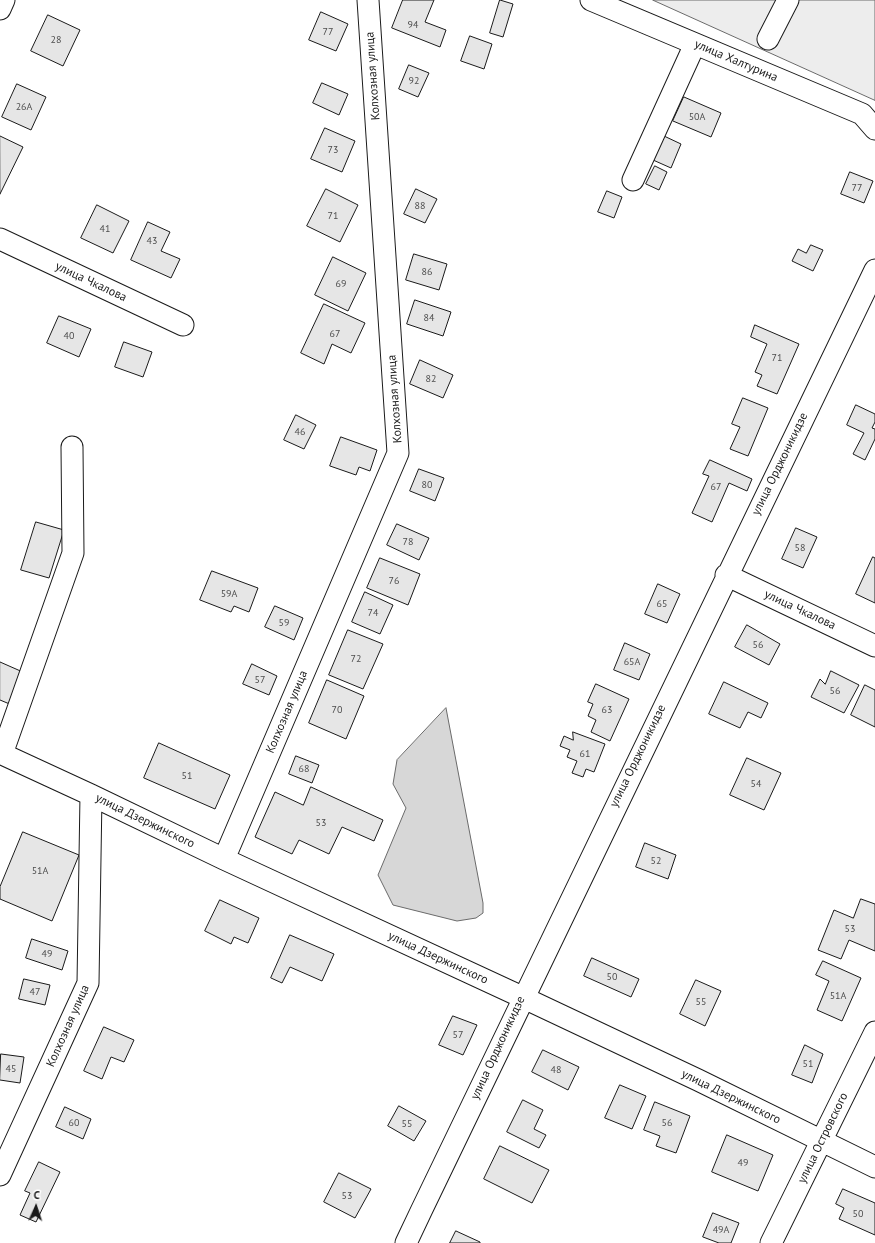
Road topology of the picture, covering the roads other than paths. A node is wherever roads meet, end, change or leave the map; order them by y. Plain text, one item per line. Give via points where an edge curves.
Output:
1 (4, 0) edge
2 (368, 0) edge
3 (591, 0) edge
4 (788, 0) edge
5 (0, 9) edge
6 (768, 39) dead end
7 (695, 44) junction
8 (871, 121) edge
9 (633, 180) dead end
10 (0, 239) edge
11 (875, 270) edge
12 (183, 326) dead end
13 (72, 447) dead end
14 (726, 575) junction
15 (875, 646) edge
16 (1, 754) edge
17 (91, 795) junction
18 (224, 859) junction
19 (522, 997) junction
20 (875, 1032) edge
21 (822, 1142) junction
22 (875, 1167) edge
23 (0, 1175) edge
24 (406, 1243) edge
25 (772, 1243) edge

1 - 5 street
2 - 18 street, Колхозная улица via 398,453
3 - 7 street, улица Халтурина
4 - 6 street
7 - 8 street, улица Халтурина
7 - 9 street
10 - 12 street, улица Чкалова
11 - 14 street, улица Орджоникидзе
13 - 16 street via 73,553
14 - 15 street, улица Чкалова
14 - 19 street, улица Орджоникидзе
16 - 17 street, улица Дзержинского
17 - 18 street, улица Дзержинского
17 - 23 street, Колхозная улица via 88,983
18 - 19 street, улица Дзержинского
19 - 21 street, улица Дзержинского
19 - 24 street, улица Орджоникидзе
20 - 21 street, улица Островского
21 - 22 street, улица Дзержинского
21 - 25 street, улица Островского

